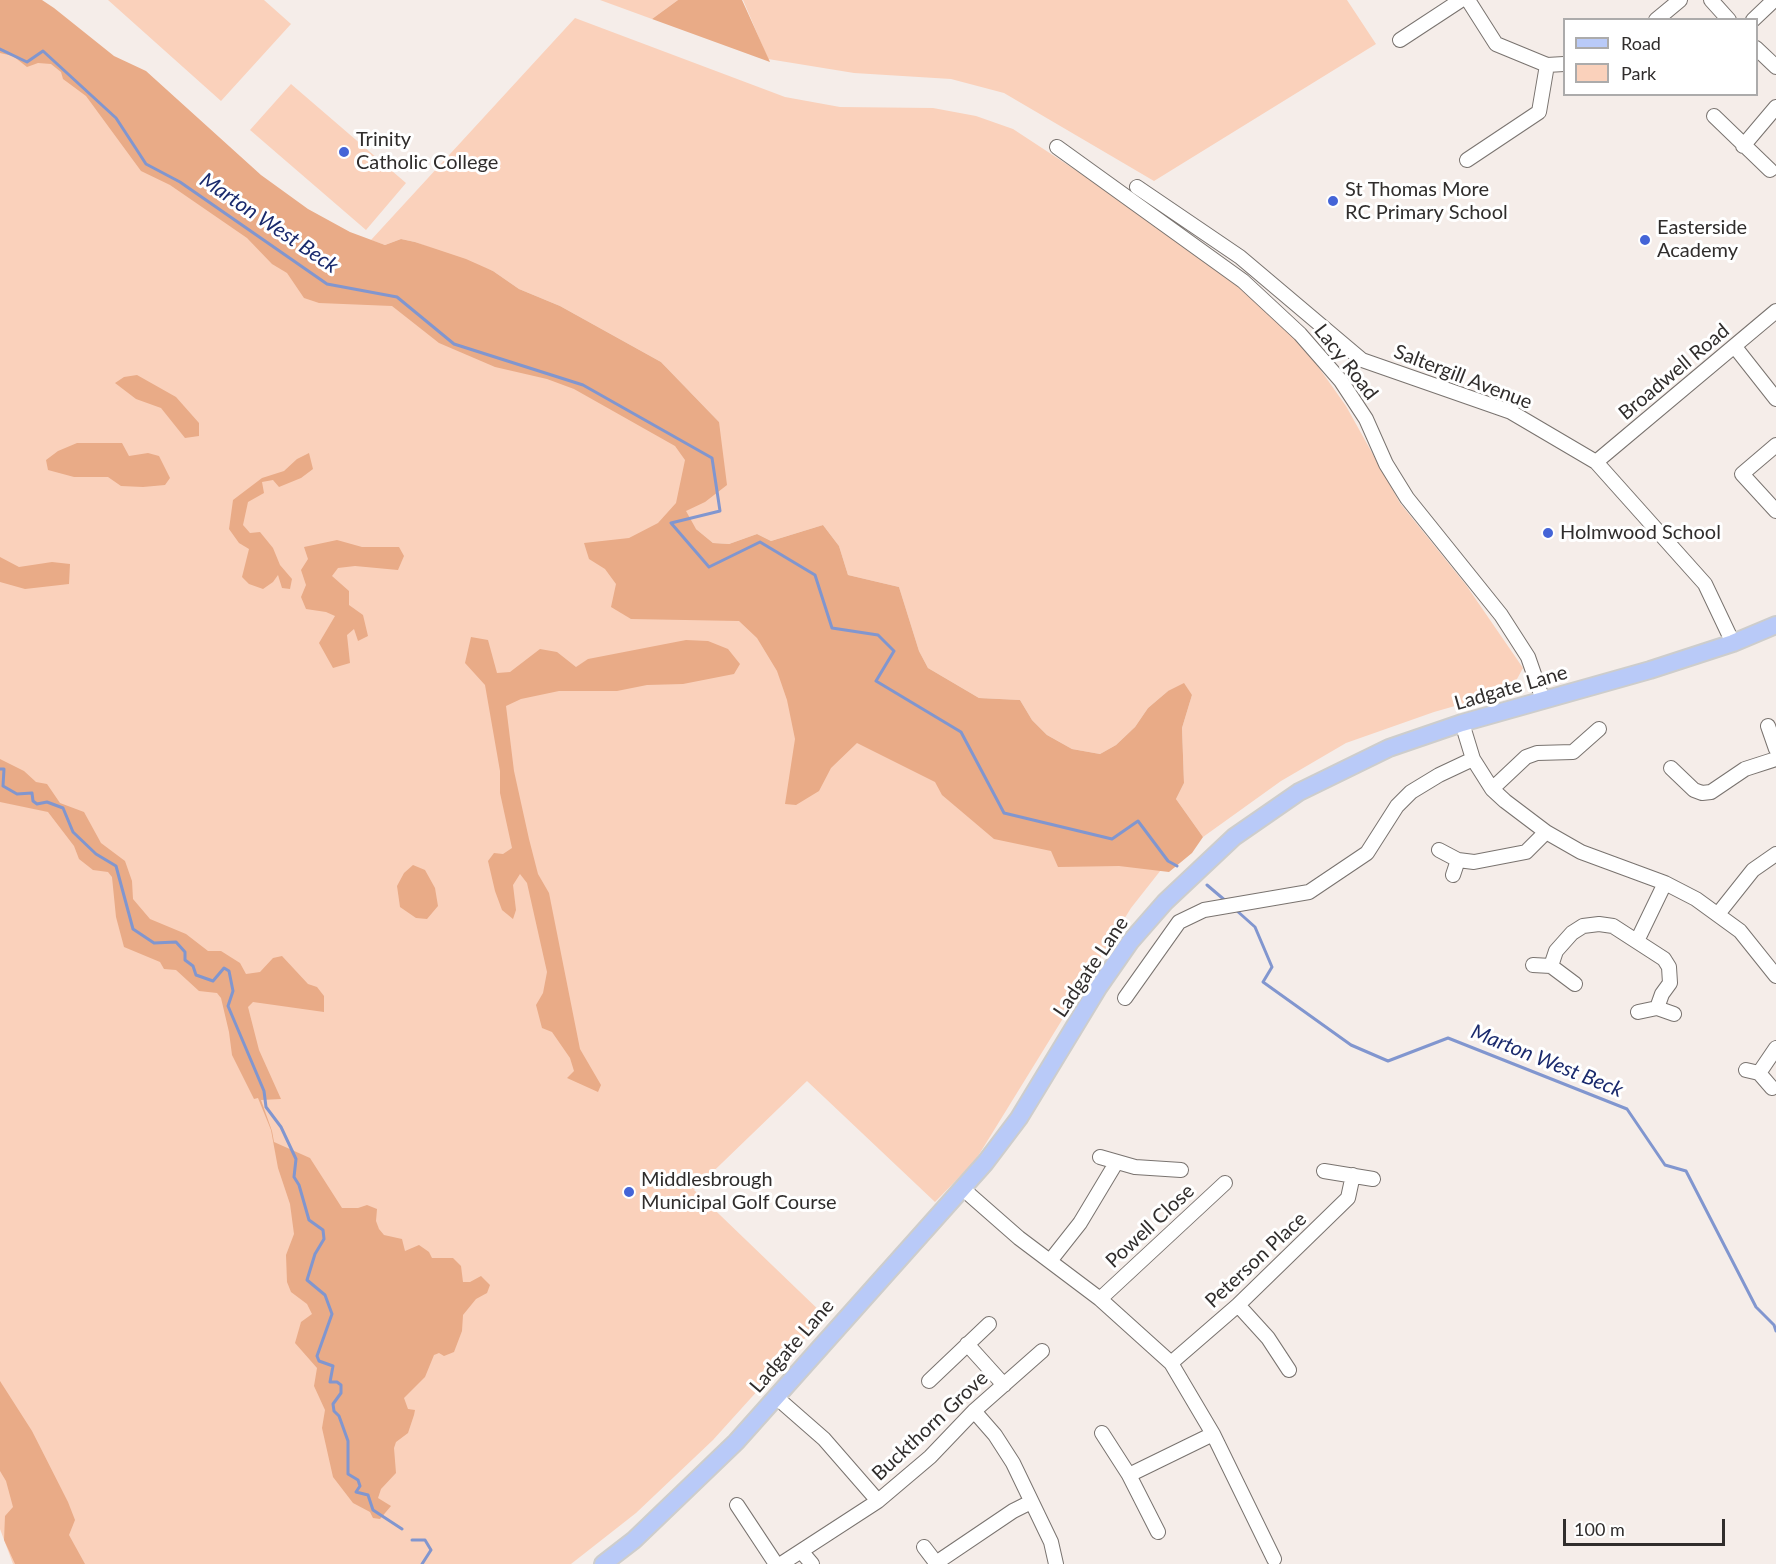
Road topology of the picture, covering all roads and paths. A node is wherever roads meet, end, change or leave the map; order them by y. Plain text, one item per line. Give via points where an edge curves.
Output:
1 (1461, 0) edge
2 (1468, 0) edge
3 (1680, 0) edge
4 (1711, 0) edge
5 (1774, 0) edge
6 (1658, 18) edge
7 (1727, 18) edge
8 (1755, 18) edge
9 (1400, 40) dead end
10 (1758, 50) edge
11 (1547, 64) junction
12 (1563, 64) edge
13 (1776, 68) edge
14 (1776, 107) edge
15 (1714, 116) dead end
16 (1743, 146) junction
17 (1057, 147) dead end
18 (1467, 160) dead end
19 (1770, 170) dead end
20 (1137, 187) dead end
21 (1776, 311) edge
22 (1735, 347) junction
23 (1776, 399) edge
24 (1776, 445) edge
25 (1596, 462) junction
26 (1776, 511) edge
27 (1776, 625) edge
28 (1733, 643) junction
29 (1543, 700) junction
30 (1462, 723) junction
31 (1768, 726) dead end
32 (1599, 729) dead end
33 (1776, 749) edge
34 (1473, 759) junction
35 (1776, 759) edge
36 (1671, 768) dead end
37 (1492, 789) junction
38 (1546, 832) junction
39 (1439, 850) dead end
40 (1776, 854) edge
41 (1458, 860) junction
42 (1453, 875) dead end
43 (1665, 882) junction
44 (1718, 914) junction
45 (1638, 941) junction
46 (1533, 965) dead end
47 (1551, 966) junction
48 (1776, 976) edge
49 (1575, 984) dead end
50 (1125, 998) dead end
51 (1657, 1008) junction
52 (1638, 1012) dead end
53 (1674, 1014) dead end
54 (1776, 1048) edge
55 (1772, 1088) dead end
56 (1100, 1157) dead end
57 (1116, 1163) junction
58 (1181, 1170) dead end
59 (1324, 1171) dead end
60 (1353, 1176) junction
61 (1373, 1179) dead end
62 (1225, 1183) dead end
63 (962, 1188) junction
64 (1050, 1261) junction
65 (1100, 1299) junction
66 (1238, 1305) junction
67 (989, 1323) dead end
68 (967, 1344) junction
69 (1041, 1351) dead end
70 (1171, 1363) junction
71 (1289, 1370) dead end
72 (929, 1381) dead end
73 (1004, 1385) junction
74 (776, 1397) junction
75 (974, 1411) junction
76 (1102, 1433) dead end
77 (1213, 1434) junction
78 (1129, 1475) junction
79 (878, 1501) junction
80 (1031, 1502) junction
81 (737, 1504) dead end
82 (1158, 1532) dead end
83 (924, 1547) dead end
84 (801, 1551) junction
85 (1274, 1559) dead end
86 (603, 1564) edge
87 (779, 1564) edge
88 (812, 1564) edge
89 (937, 1564) edge
90 (1056, 1564) edge

1 - 9 street
2 - 11 street via 1496,44
3 - 6 street
4 - 7 street
5 - 8 street
10 - 13 street
11 - 12 street
11 - 18 street via 1539,112
14 - 16 street
15 - 16 street
16 - 19 street
17 - 29 street, Lacy Road via 1243,281 1335,373 1366,419 1407,498 1501,615 1528,657
20 - 25 street, Saltergill Avenue via 1240,257 1362,360 1511,412
21 - 22 street, Broadwell Road
22 - 23 street
22 - 25 street, Broadwell Road
24 - 26 street via 1742,474
25 - 28 street, Saltergill Avenue via 1705,584
27 - 28 main road, Ladgate Lane
28 - 29 main road, Ladgate Lane
29 - 30 main road, Ladgate Lane
30 - 34 street
30 - 63 main road, Ladgate Lane via 1389,748 1299,792 1212,855 1130,942 1019,1118
31 - 33 street
32 - 37 street via 1573,752 1526,757
34 - 37 street
34 - 50 street via 1411,792 1397,806 1367,853 1309,892 1204,910 1179,922
35 - 36 street via 1745,769 1711,792 1694,790
37 - 38 street
38 - 41 street via 1526,852 1474,862
38 - 43 street via 1581,852
39 - 41 street
40 - 44 street via 1753,870
41 - 42 street
43 - 44 street
43 - 45 street
44 - 48 street via 1754,946
45 - 47 street via 1612,927 1583,926 1563,941
45 - 51 street via 1669,967 1670,983
46 - 47 street
47 - 49 street
51 - 52 street
51 - 53 street
54 - 55 street via 1752,1072
56 - 57 street
57 - 58 street
57 - 64 street via 1080,1223
59 - 60 street
60 - 61 street
60 - 66 street, Peterson Place via 1348,1198
62 - 65 street, Powell Close
63 - 64 street
63 - 74 main road, Ladgate Lane
64 - 65 street
65 - 70 street
66 - 70 street, Peterson Place
66 - 71 street via 1268,1338
67 - 68 street
68 - 72 street
68 - 73 street
69 - 73 street, Buckthorn Grove
70 - 77 street
73 - 75 street, Buckthorn Grove
74 - 79 street via 824,1439
74 - 86 main road, Ladgate Lane via 711,1467
75 - 79 street, Buckthorn Grove via 930,1457
75 - 80 street via 1013,1463
76 - 78 street
77 - 78 street
77 - 85 street
78 - 82 street
79 - 84 street, Buckthorn Grove
80 - 89 street
80 - 90 street via 1051,1542
81 - 87 street
83 - 89 street
84 - 87 street, Buckthorn Grove
84 - 88 street

